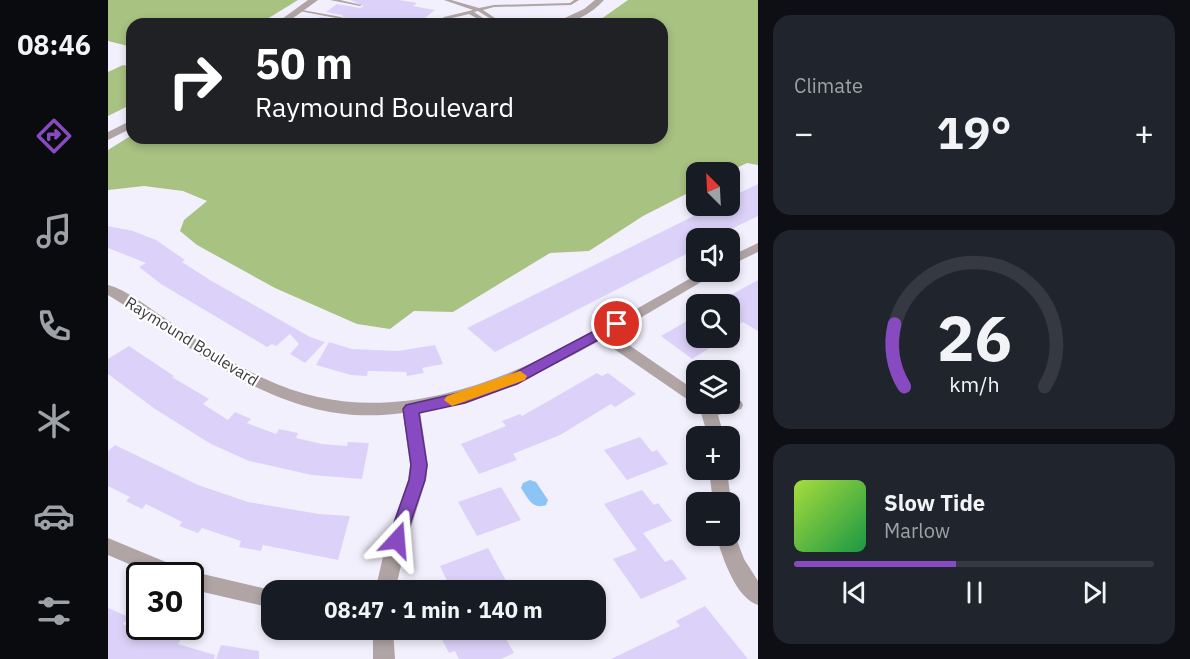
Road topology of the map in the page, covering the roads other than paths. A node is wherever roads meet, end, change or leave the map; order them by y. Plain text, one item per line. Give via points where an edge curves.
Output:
1 (314, 0) edge
2 (332, 0) edge
3 (445, 0) edge
4 (498, 0) edge
5 (517, 0) edge
6 (577, 0) edge
7 (600, 0) edge
8 (612, 0) edge
9 (360, 5) dead end
10 (494, 6) junction
11 (523, 6) junction
12 (299, 10) junction
13 (479, 10) junction
14 (470, 12) junction
15 (453, 17) joint
16 (288, 18) edge
17 (341, 18) dead end
18 (449, 18) edge
19 (480, 18) edge
20 (492, 18) edge
21 (570, 18) edge
22 (589, 18) edge
23 (126, 116) edge
24 (108, 126) edge
25 (126, 126) edge
26 (108, 137) edge
27 (758, 247) edge
28 (740, 256) edge
29 (693, 282) edge
30 (108, 289) edge
31 (601, 333) junction
32 (686, 392) edge
33 (411, 409) junction
34 (108, 546) edge
35 (729, 546) edge
36 (145, 562) edge
37 (388, 580) edge
38 (204, 583) edge
39 (261, 596) edge
40 (758, 596) edge
41 (383, 640) edge
42 (384, 659) edge

1 - 12 street
2 - 9 lane
3 - 13 lane
3 - 14 lane
4 - 10 lane
5 - 11 lane
6 - 11 lane via 571,4
7 - 21 street
8 - 22 street
10 - 11 lane
10 - 13 lane
12 - 16 street
12 - 17 lane
13 - 14 lane
13 - 20 lane
14 - 15 lane
14 - 19 lane
15 - 18 lane
23 - 24 street
25 - 26 street
27 - 28 street
29 - 31 street, Raymound Boulevard
30 - 33 street, Raymound Boulevard via 267,387 340,406
31 - 32 street
31 - 33 street, Raymound Boulevard via 512,380 465,397
33 - 37 street via 419,465
34 - 36 street
35 - 40 street via 741,576
38 - 39 street
41 - 42 street

